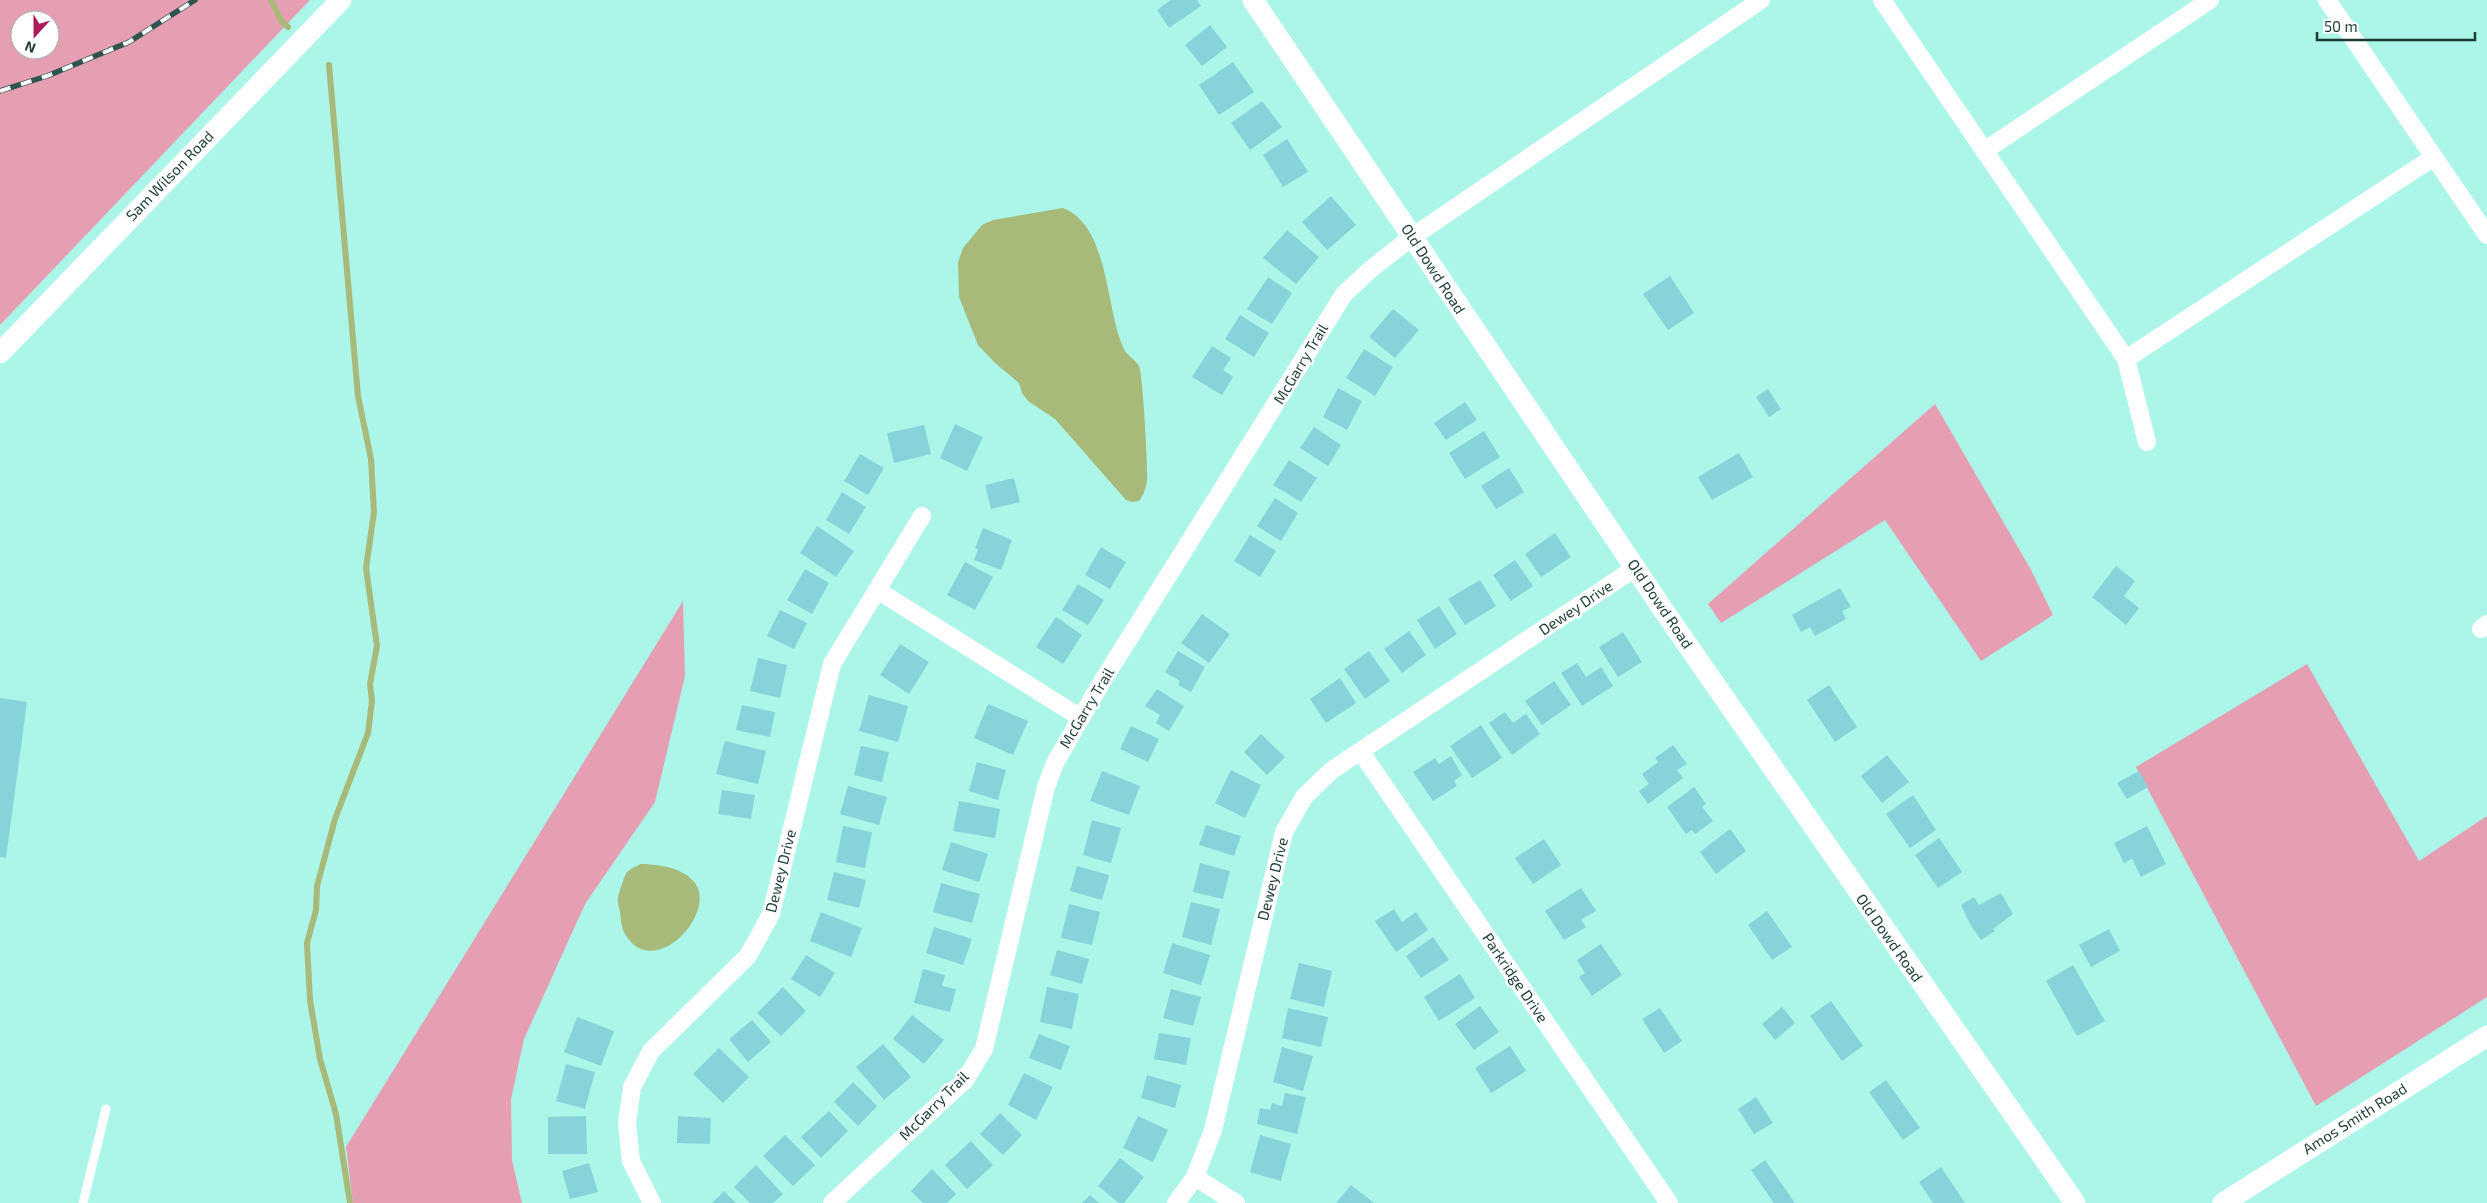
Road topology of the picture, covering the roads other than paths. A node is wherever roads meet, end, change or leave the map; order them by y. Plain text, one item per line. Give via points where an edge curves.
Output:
1 (341, 0) edge
2 (1253, 0) edge
3 (1761, 0) edge
4 (1882, 0) edge
5 (2210, 0) edge
6 (2327, 0) edge
7 (1984, 151) junction
8 (2434, 157) junction
9 (2487, 235) edge
10 (1412, 237) junction
11 (0, 353) edge
12 (2126, 359) junction
13 (2147, 442) dead end
14 (922, 516) dead end
15 (1635, 568) junction
16 (877, 590) junction
17 (1081, 718) junction
18 (1361, 752) junction
19 (2487, 1036) edge
20 (106, 1109) dead end
21 (1195, 1177) junction
22 (83, 1203) edge
23 (652, 1203) edge
24 (832, 1203) edge
25 (1176, 1203) edge
26 (1236, 1203) edge
27 (1669, 1203) edge
28 (2074, 1203) edge
29 (2223, 1203) edge

1 - 11 street, Sam Wilson Road
2 - 10 street, Old Dowd Road
3 - 10 street, McGarry Trail
4 - 7 street
5 - 7 street
6 - 8 street
7 - 12 street
8 - 9 street
8 - 12 street
10 - 15 street, Old Dowd Road
10 - 17 street, McGarry Trail via 1344,294
12 - 13 street
14 - 16 street, Dewey Drive
15 - 18 street, Dewey Drive
15 - 28 street, Old Dowd Road
16 - 17 street
16 - 23 street, Dewey Drive via 832,664 771,914 748,956 651,1051 632,1087 627,1123 631,1160
17 - 24 street, McGarry Trail via 1055,763 1046,787 984,1049 965,1080
18 - 21 street, Dewey Drive via 1332,770 1304,797 1284,832 1214,1130
18 - 27 street, Parkridge Drive
19 - 29 street, Amos Smith Road
20 - 22 lane
21 - 25 street, Dewey Drive
21 - 26 street

